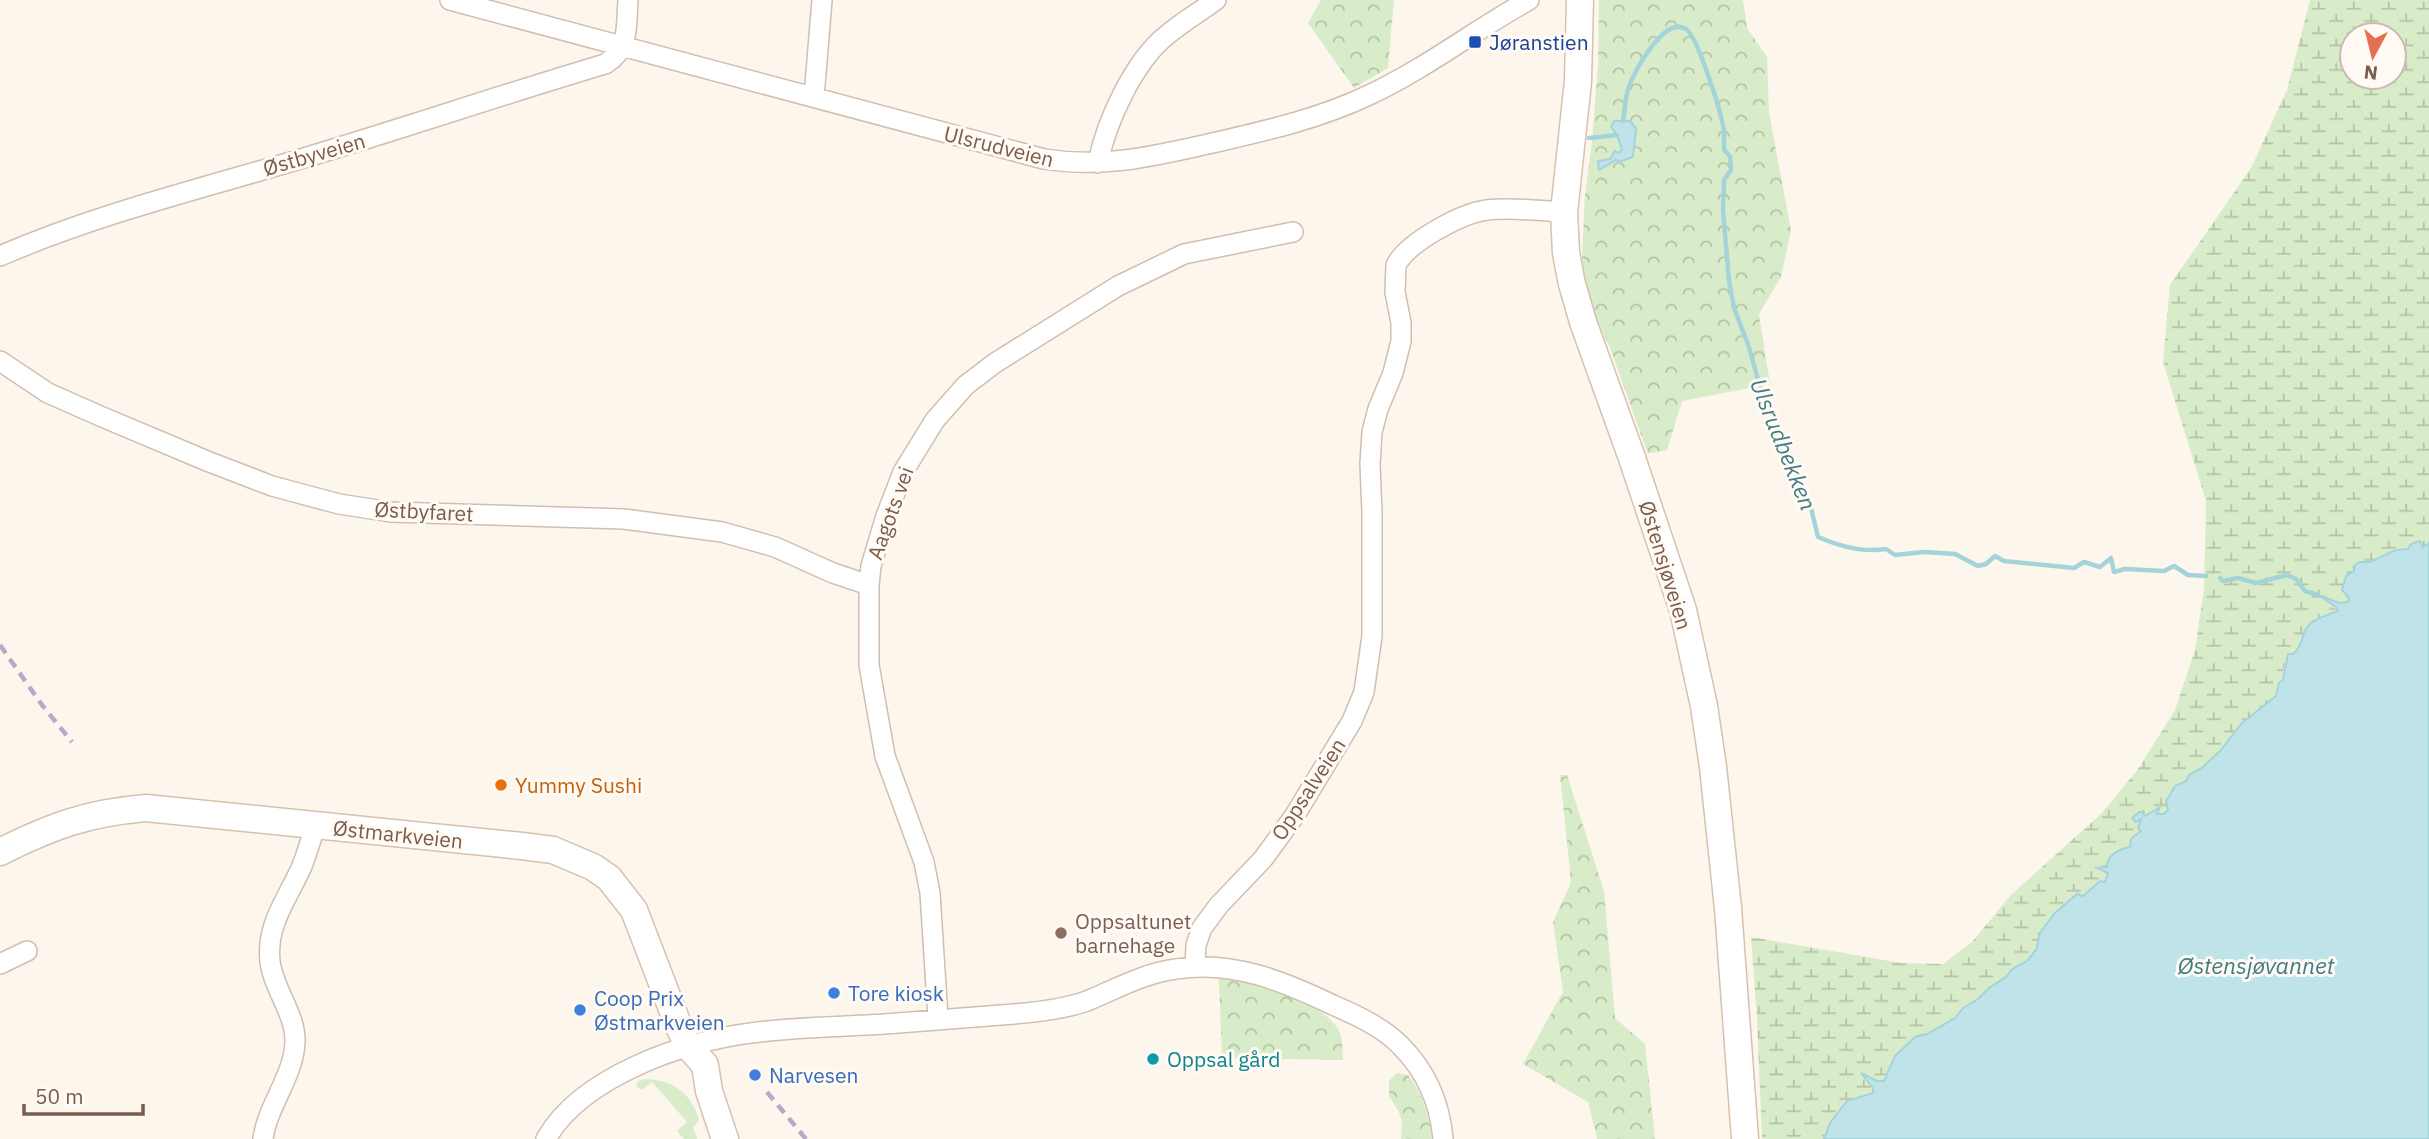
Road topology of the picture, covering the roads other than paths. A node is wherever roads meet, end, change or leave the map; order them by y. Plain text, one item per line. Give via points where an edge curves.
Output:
1 (450, 0) edge
2 (628, 0) edge
3 (822, 0) edge
4 (1216, 0) edge
5 (1529, 0) edge
6 (1580, 0) edge
7 (623, 46) junction
8 (814, 97) junction
9 (1098, 163) junction
10 (1564, 212) junction
11 (1293, 232) dead end
12 (0, 256) edge
13 (0, 361) edge
14 (869, 584) junction
15 (316, 825) junction
16 (0, 852) edge
17 (27, 951) dead end
18 (0, 964) edge
19 (1195, 967) junction
20 (938, 1018) junction
21 (689, 1047) junction
22 (263, 1139) edge
23 (546, 1139) edge
24 (725, 1139) edge
25 (1443, 1139) edge
26 (1745, 1139) edge

1 - 7 street, Ulsrudveien
2 - 7 street
3 - 8 street
4 - 9 street via 1153,49 1108,124
5 - 9 street, Ulsrudveien via 1346,106 1254,134 1132,161
6 - 10 main road, Østensjøveien via 1578,81
7 - 8 street, Ulsrudveien
7 - 12 street, Østbyveien via 604,64 108,214
8 - 9 street, Ulsrudveien via 1044,159
10 - 19 street, Oppsalveien via 1502,209 1475,213 1423,238 1396,265 1401,341 1372,432 1372,636 1364,692 1295,815 1202,928
10 - 26 main road, Østensjøveien via 1572,284 1683,610 1704,706 1728,908
11 - 14 street, Aagots vei via 1204,249 1165,262 1094,300 967,386 934,420 903,472 882,528
13 - 14 street, Østbyfaret via 48,393 100,416 272,486 339,504 391,512 624,519 722,531
14 - 20 street, Aagots vei via 869,665 876,710 889,769 925,862
15 - 16 main road, Østmarkveien via 146,808 86,816
15 - 21 main road, Østmarkveien via 553,850 593,867 609,878 635,910
15 - 22 street via 272,928 272,971 295,1043
17 - 18 street
19 - 20 street via 1144,977 1083,1002 1042,1011
19 - 25 street via 1220,967 1296,987 1381,1031 1400,1045 1422,1072 1441,1116
20 - 21 street via 750,1033
21 - 23 street via 634,1067 592,1090 566,1112
21 - 24 main road, Østmarkveien via 689,1071 709,1091

